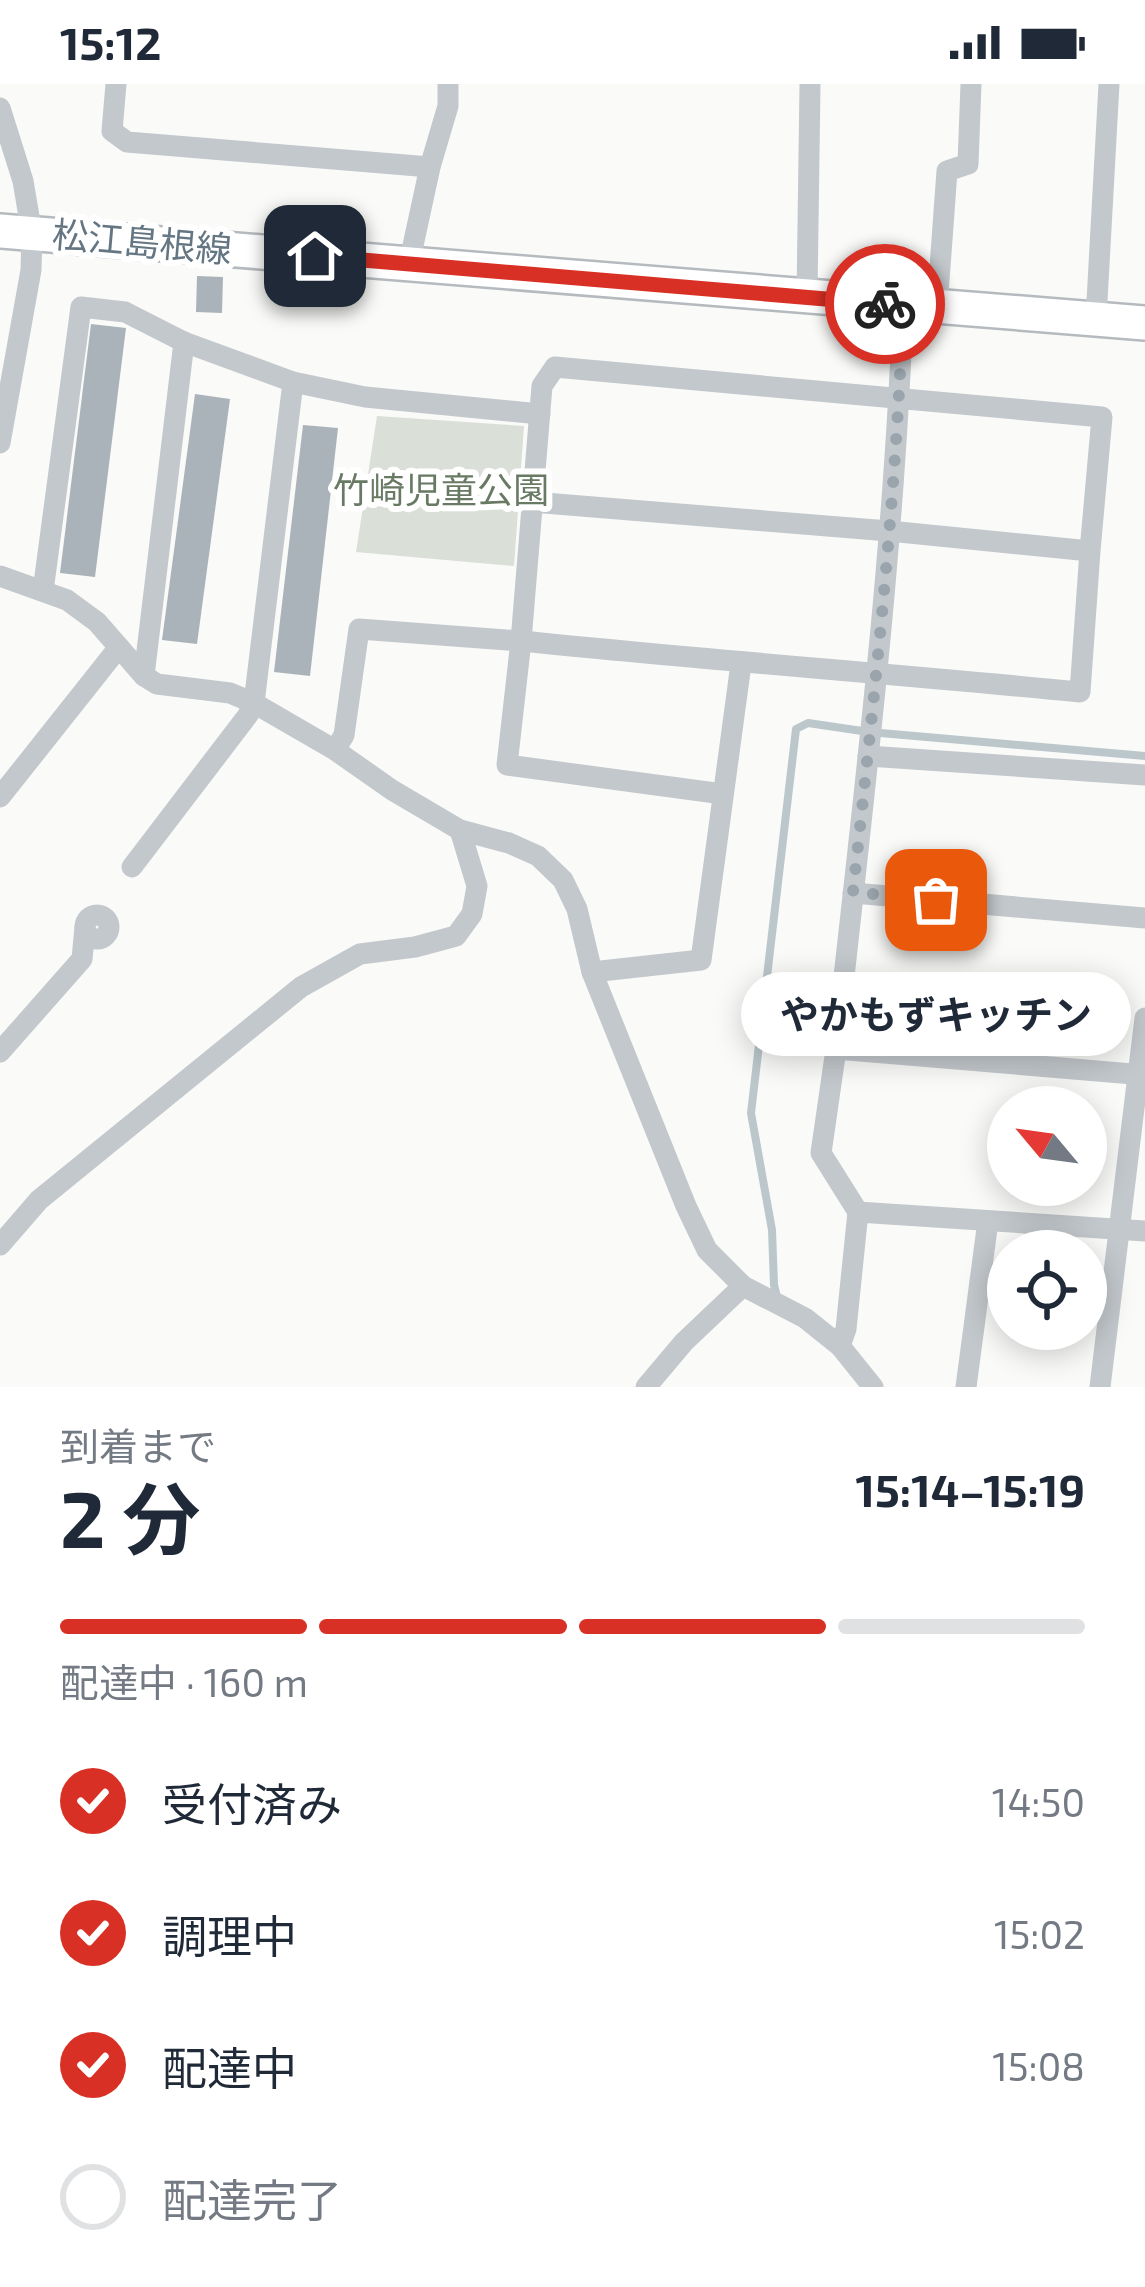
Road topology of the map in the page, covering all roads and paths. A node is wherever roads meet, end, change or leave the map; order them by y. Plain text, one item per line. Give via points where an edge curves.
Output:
1 (116, 84) edge
2 (448, 84) edge
3 (810, 84) edge
4 (971, 84) edge
5 (1109, 84) edge
6 (0, 108) edge
7 (430, 167) junction
8 (16, 232) edge
9 (409, 264) junction
10 (807, 296) junction
11 (920, 307) junction
12 (1096, 319) junction
13 (1145, 323) edge
14 (184, 342) junction
15 (293, 382) junction
16 (900, 398) junction
17 (540, 414) junction
18 (0, 442) edge
19 (532, 502) junction
20 (889, 531) junction
21 (1090, 550) junction
22 (0, 575) edge
23 (43, 591) junction
24 (520, 641) junction
25 (119, 647) junction
26 (741, 664) junction
27 (875, 673) junction
28 (144, 676) junction
29 (254, 703) junction
30 (335, 749) junction
31 (868, 755) junction
32 (1145, 776) edge
33 (723, 794) junction
34 (0, 797) edge
35 (460, 830) junction
36 (132, 867) dead end
37 (853, 892) junction
38 (1145, 918) edge
39 (85, 927) dead end
40 (592, 972) junction
41 (1145, 1018) edge
42 (836, 1049) junction
43 (0, 1052) edge
44 (1142, 1075) edge
45 (858, 1212) junction
46 (988, 1221) junction
47 (1119, 1230) junction
48 (1145, 1231) edge
49 (0, 1246) edge
50 (743, 1286) junction
51 (840, 1346) junction
52 (646, 1387) edge
53 (872, 1387) edge
54 (966, 1387) edge
55 (1100, 1387) edge

1 - 7 street via 112,130 127,142
2 - 7 street
3 - 10 street
4 - 11 street via 968,164 947,171
5 - 12 street
6 - 8 street via 22,181
7 - 9 street
8 - 9 main road, 松江島根線
8 - 18 street via 32,270
9 - 10 main road, 松江島根線
10 - 11 main road, 松江島根線
11 - 12 main road, 松江島根線
11 - 16 street
12 - 13 main road, 松江島根線
14 - 15 street
14 - 23 street via 125,312 81,307
14 - 28 street
15 - 17 street
15 - 29 street
16 - 17 street via 555,367 542,386
16 - 20 street
16 - 21 street via 1102,417
17 - 19 street
19 - 20 street
19 - 24 street
20 - 21 street
20 - 27 street
21 - 27 street via 1080,692
22 - 23 street
23 - 25 street via 68,600
24 - 26 street
24 - 30 street via 359,629 344,735
24 - 33 street via 507,764
25 - 28 street
25 - 34 street
26 - 27 street
26 - 33 street
27 - 31 street
28 - 29 street
29 - 30 street
29 - 36 street
30 - 35 street
31 - 32 street
31 - 37 street
33 - 40 street via 701,960
35 - 40 street via 538,856 562,880
35 - 49 street via 477,886 472,914 456,936 360,954 302,987 39,1200
37 - 38 street
37 - 42 street
39 - 43 street via 82,959
40 - 50 street via 707,1250
41 - 44 street
42 - 44 street
42 - 45 street via 821,1153
44 - 47 street
45 - 46 street
45 - 51 street
46 - 47 street
46 - 54 street
47 - 48 street
47 - 55 street
50 - 51 street
50 - 52 street
51 - 53 street

